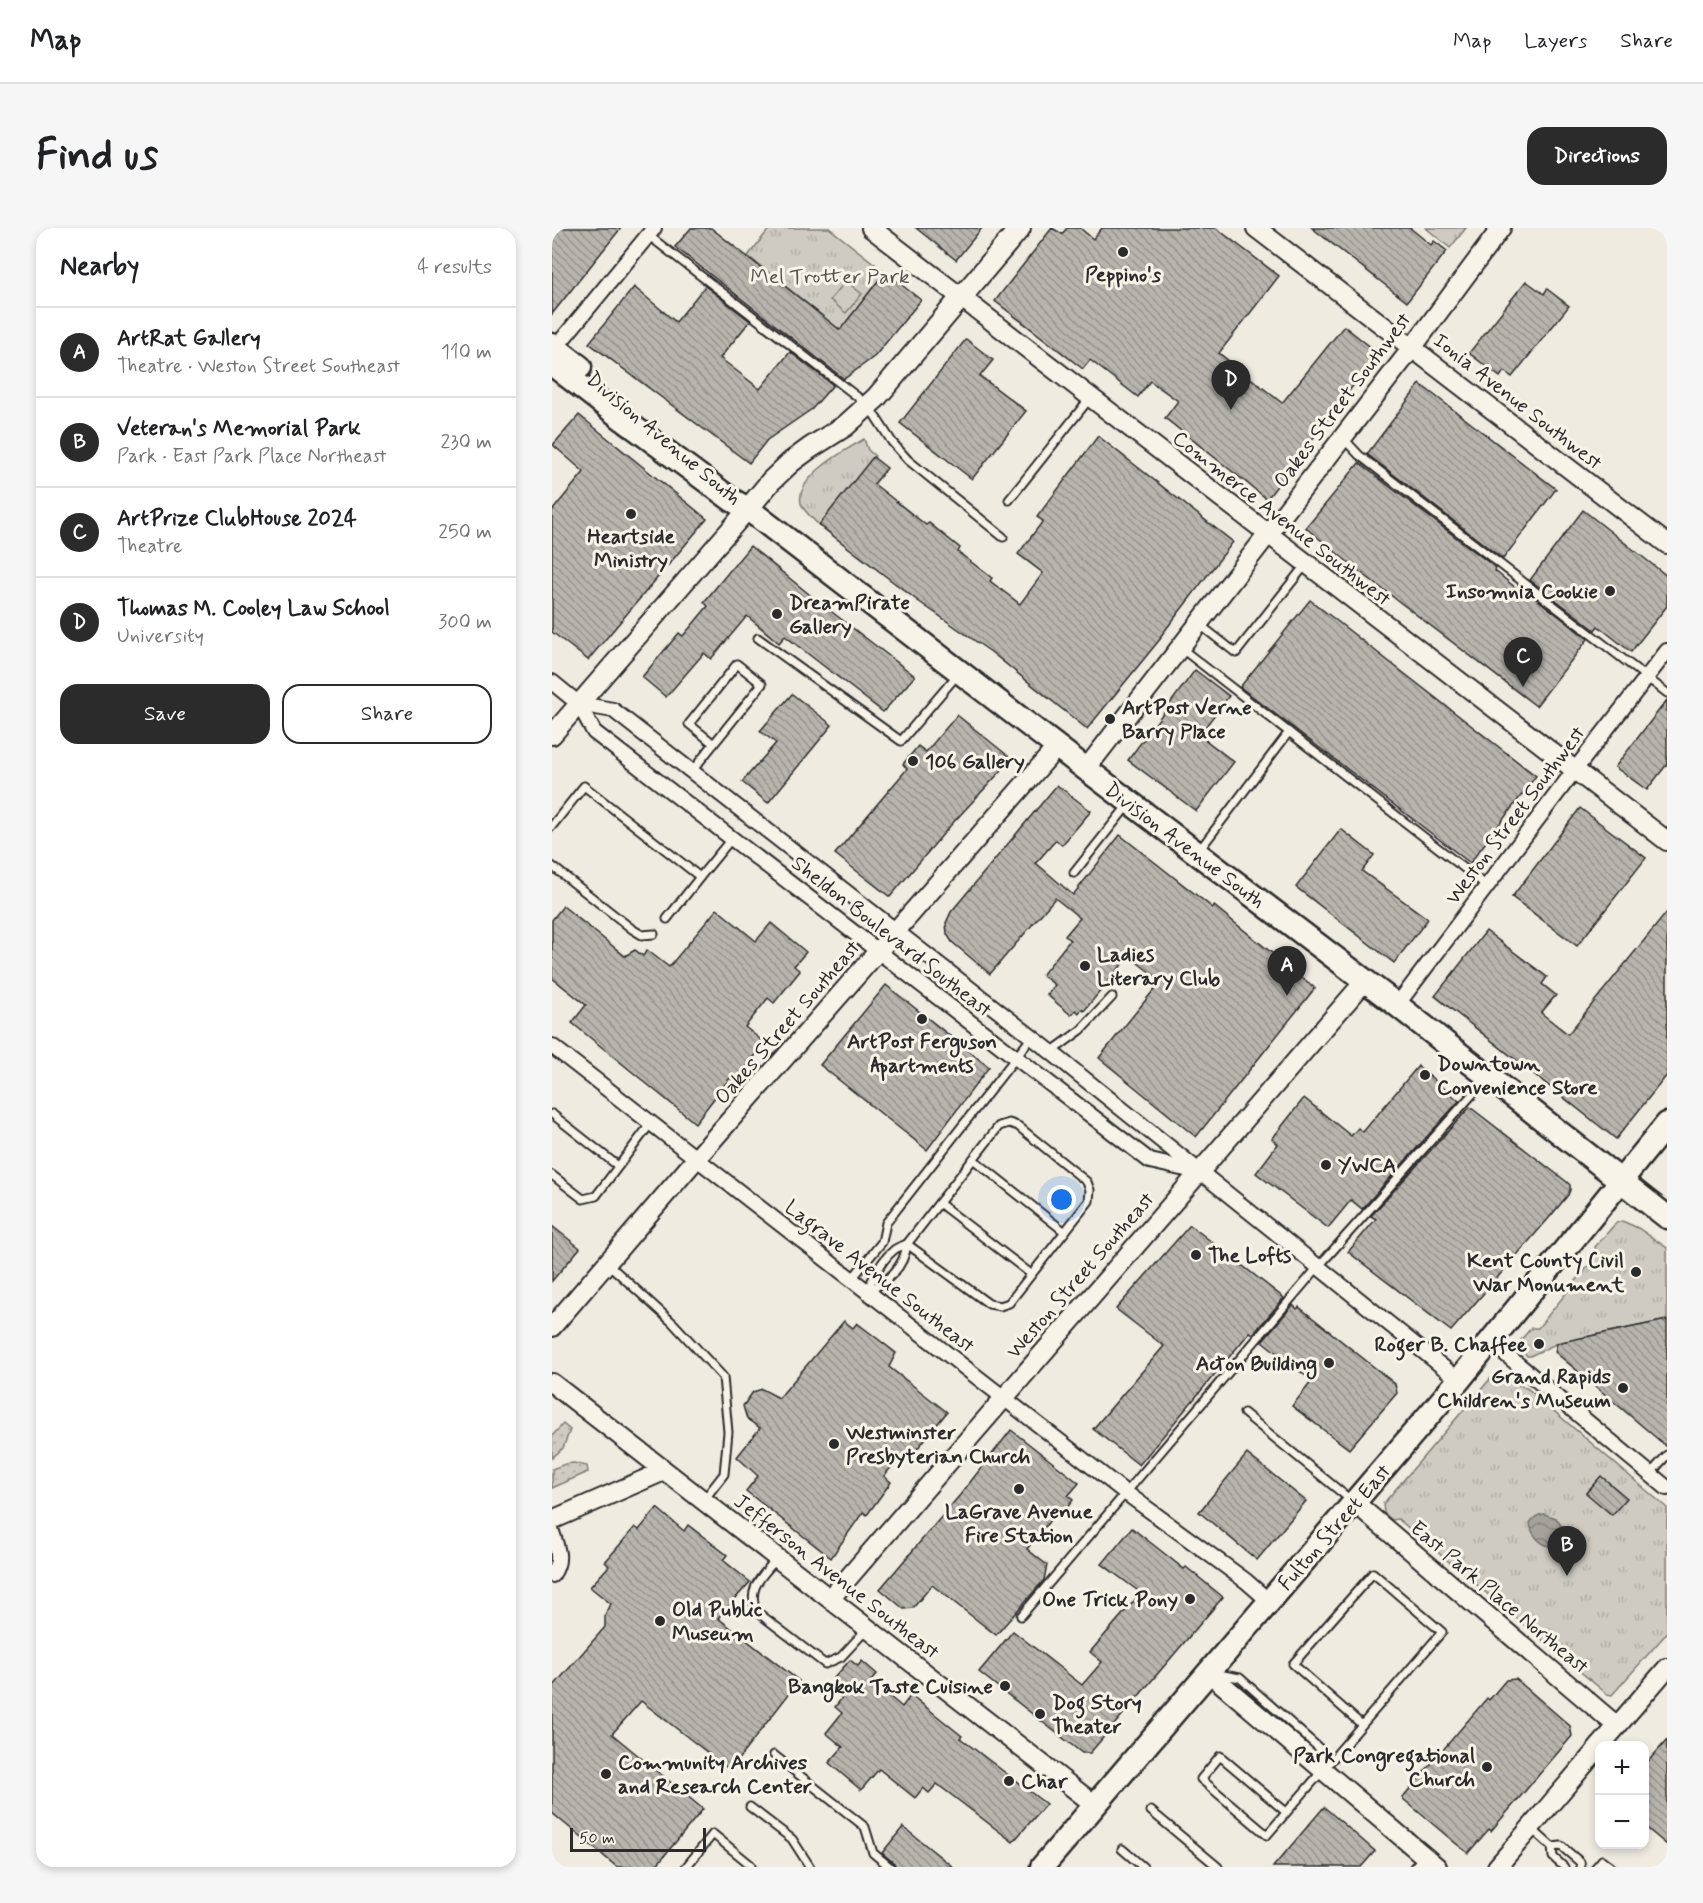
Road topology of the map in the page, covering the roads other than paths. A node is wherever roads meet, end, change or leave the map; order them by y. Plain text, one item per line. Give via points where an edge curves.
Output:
1 (871, 228) edge
2 (1020, 228) edge
3 (1256, 228) edge
4 (1501, 228) edge
5 (651, 232) edge
6 (961, 298) junction
7 (1412, 348) junction
8 (553, 352) edge
9 (1090, 398) junction
10 (868, 405) junction
11 (1343, 437) junction
12 (1009, 500) dead end
13 (748, 509) junction
14 (1267, 535) junction
15 (1003, 537) dead end
16 (1667, 544) edge
17 (1306, 564) junction
18 (1198, 624) junction
19 (758, 638) dead end
20 (1180, 647) junction
21 (1667, 651) edge
22 (960, 672) junction
23 (1646, 678) junction
24 (552, 682) edge
25 (1667, 693) edge
26 (579, 704) junction
27 (1289, 732) junction
28 (552, 735) edge
29 (714, 744) junction
30 (1057, 747) junction
31 (1086, 770) junction
32 (692, 771) junction
33 (1574, 771) junction
34 (1130, 803) junction
35 (552, 826) edge
36 (732, 838) junction
37 (1667, 842) edge
38 (1196, 854) junction
39 (552, 866) edge
40 (1074, 873) dead end
41 (700, 877) junction
42 (1487, 886) junction
43 (667, 919) dead end
44 (897, 930) junction
45 (654, 934) dead end
46 (879, 951) junction
47 (1364, 982) junction
48 (1112, 997) dead end
49 (1397, 1005) junction
50 (1032, 1038) junction
51 (552, 1046) edge
52 (1051, 1052) junction
53 (1016, 1058) junction
54 (1488, 1077) junction
55 (552, 1114) edge
56 (651, 1123) junction
57 (1667, 1124) edge
58 (696, 1159) junction
59 (973, 1160) junction
60 (618, 1166) junction
61 (1199, 1172) junction
62 (552, 1175) edge
63 (1620, 1182) junction
64 (939, 1203) junction
65 (1667, 1217) edge
66 (1065, 1232) junction
67 (907, 1244) junction
68 (607, 1263) junction
69 (1318, 1267) junction
70 (1031, 1274) junction
71 (851, 1280) junction
72 (867, 1292) junction
73 (552, 1327) edge
74 (1491, 1342) junction
75 (1459, 1380) junction
76 (552, 1383) edge
77 (1003, 1398) junction
78 (1244, 1413) dead end
79 (1667, 1455) edge
80 (664, 1471) junction
81 (1650, 1474) junction
82 (1667, 1488) edge
83 (1126, 1493) junction
84 (703, 1501) junction
85 (1354, 1502) junction
86 (552, 1521) edge
87 (552, 1532) edge
88 (777, 1558) junction
89 (552, 1575) edge
90 (830, 1599) junction
91 (1270, 1602) junction
92 (1021, 1616) dead end
93 (868, 1629) junction
94 (1667, 1668) edge
95 (1209, 1673) junction
96 (1361, 1724) junction
97 (1617, 1726) junction
98 (1604, 1741) edge
99 (1595, 1752) edge
100 (774, 1755) dead end
101 (1323, 1770) junction
102 (1095, 1805) junction
103 (750, 1807) dead end
104 (1151, 1812) dead end
105 (1286, 1812) junction
106 (1530, 1828) junction
107 (1552, 1847) junction
108 (1122, 1849) dead end
109 (1425, 1863) edge
110 (686, 1867) edge
111 (750, 1867) edge
112 (810, 1867) edge
113 (890, 1867) edge
114 (1042, 1867) edge
115 (1143, 1867) edge
116 (1218, 1867) edge
117 (1497, 1867) edge
118 (1564, 1867) edge
119 (1581, 1867) edge
120 (1596, 1867) edge
121 (1611, 1867) edge

1 - 6 street, Commerce Avenue Southwest
2 - 6 main road
3 - 7 street, Ionia Avenue Southwest
4 - 7 street, Oakes Street Southwest
5 - 8 street
5 - 10 lane
6 - 9 street, Commerce Avenue Southwest
6 - 10 main road
7 - 11 street, Oakes Street Southwest
7 - 16 street, Ionia Avenue Southwest
8 - 13 main road, Division Avenue South via 642,434
9 - 12 lane
9 - 14 street, Commerce Avenue Southwest
10 - 13 main road via 845,426 791,462
10 - 15 lane via 908,460
11 - 14 street, Oakes Street Southwest
11 - 23 lane via 1359,455
13 - 22 main road, Division Avenue South
13 - 26 street
14 - 17 street, Commerce Avenue Southwest
14 - 18 street, Oakes Street Southwest
17 - 18 lane via 1236,653
17 - 33 street, Commerce Avenue Southwest
18 - 20 street, Oakes Street Southwest
19 - 22 lane via 901,741
20 - 27 lane
20 - 31 street, Oakes Street Southwest
21 - 23 street, Weston Street Southwest
22 - 30 main road, Division Avenue South
23 - 25 lane
23 - 33 street, Weston Street Southwest
24 - 26 street, Sheldon Boulevard Southeast
26 - 28 street
26 - 32 street, Sheldon Boulevard Southeast via 613,710
26 - 36 street, Sheldon Boulevard Southeast via 594,732
27 - 38 lane
27 - 42 lane
29 - 29 lane via 762,684 737,664 689,724
29 - 32 lane
30 - 31 main road, Division Avenue South
30 - 44 street, Oakes Street Southeast
31 - 34 main road, Division Avenue South
32 - 44 street, Sheldon Boulevard Southeast
33 - 37 street, Commerce Avenue Southwest
33 - 42 street, Weston Street Southwest
34 - 38 main road, Division Avenue South
34 - 40 lane
35 - 41 lane via 584,786
36 - 41 lane
36 - 46 street, Sheldon Boulevard Southeast
38 - 47 main road, Division Avenue South
39 - 45 lane via 632,929 642,935
41 - 43 lane
42 - 49 street, Weston Street Southwest
44 - 46 street, Oakes Street Southeast
44 - 50 street, Sheldon Boulevard Southeast
46 - 53 street, Sheldon Boulevard Southeast
46 - 58 street, Oakes Street Southeast
47 - 49 main road, Division Avenue South
47 - 61 street, Weston Street Southeast
48 - 52 lane via 1081,1030
49 - 54 main road, Division Avenue South
50 - 52 street, Sheldon Boulevard Southeast
50 - 53 lane
51 - 56 street, Lagrave Avenue Southeast
52 - 61 street, Sheldon Boulevard Southeast
53 - 61 street, Sheldon Boulevard Southeast via 1150,1161
53 - 71 lane via 886,1223 882,1242
54 - 63 main road, Division Avenue South
54 - 69 lane
55 - 60 lane
56 - 58 street, Lagrave Avenue Southeast
56 - 60 lane
57 - 63 main road, Fulton Street East
58 - 68 street, Oakes Street Southeast
58 - 71 street, Lagrave Avenue Southeast
59 - 64 lane
59 - 66 lane
59 - 66 lane via 999,1126 1018,1126 1087,1182 1089,1201
60 - 62 lane via 596,1196 583,1199
61 - 69 street, Sheldon Boulevard Southeast
61 - 77 street, Weston Street Southeast
63 - 65 main road, Division Avenue South
63 - 74 main road, Fulton Street East
64 - 67 lane
64 - 70 lane
66 - 70 lane
67 - 70 lane via 988,1304 1009,1303
67 - 72 lane via 889,1255 875,1272
67 - 72 lane via 905,1258 886,1282
68 - 73 street, Oakes Street Southeast
68 - 84 lane via 673,1323 723,1377 729,1432 724,1474
69 - 75 street, Sheldon Boulevard Southeast
69 - 83 lane
71 - 72 street, Lagrave Avenue Southeast
72 - 77 street, Lagrave Avenue Southeast
74 - 75 main road, Fulton Street East
74 - 81 street
75 - 85 main road, Fulton Street East
76 - 80 street, Jefferson Avenue Southeast
77 - 83 street, Lagrave Avenue Southeast
77 - 90 street, Weston Street Southeast
78 - 85 lane
79 - 81 lane
80 - 84 street, Jefferson Avenue Southeast
80 - 86 street
81 - 82 street
83 - 91 street, Lagrave Avenue Southeast
83 - 92 lane
84 - 88 street, Jefferson Avenue Southeast
85 - 91 main road, Fulton Street East
85 - 97 street, East Park Place Northeast
87 - 89 street via 558,1552 558,1567
88 - 90 street, Jefferson Avenue Southeast
88 - 93 lane via 755,1585 752,1599 756,1611 815,1658 825,1664 842,1657
90 - 93 street, Jefferson Avenue Southeast
91 - 95 main road, Fulton Street East
93 - 102 street, Jefferson Avenue Southeast
94 - 97 street
95 - 101 street
95 - 102 main road, Fulton Street East
96 - 96 lane via 1442,1632 1373,1573 1293,1664
96 - 101 lane
97 - 98 street
99 - 106 street
100 - 113 lane via 865,1827 873,1853
101 - 105 lane
101 - 109 street
102 - 114 main road, Fulton Street East
103 - 112 lane via 792,1839
104 - 116 lane
105 - 105 lane via 1267,1835 1201,1779 1220,1756
106 - 107 lane
106 - 117 street
107 - 118 lane via 1553,1857
107 - 119 lane via 1561,1846
108 - 115 lane
110 - 111 lane via 713,1834
120 - 121 lane via 1602,1860

